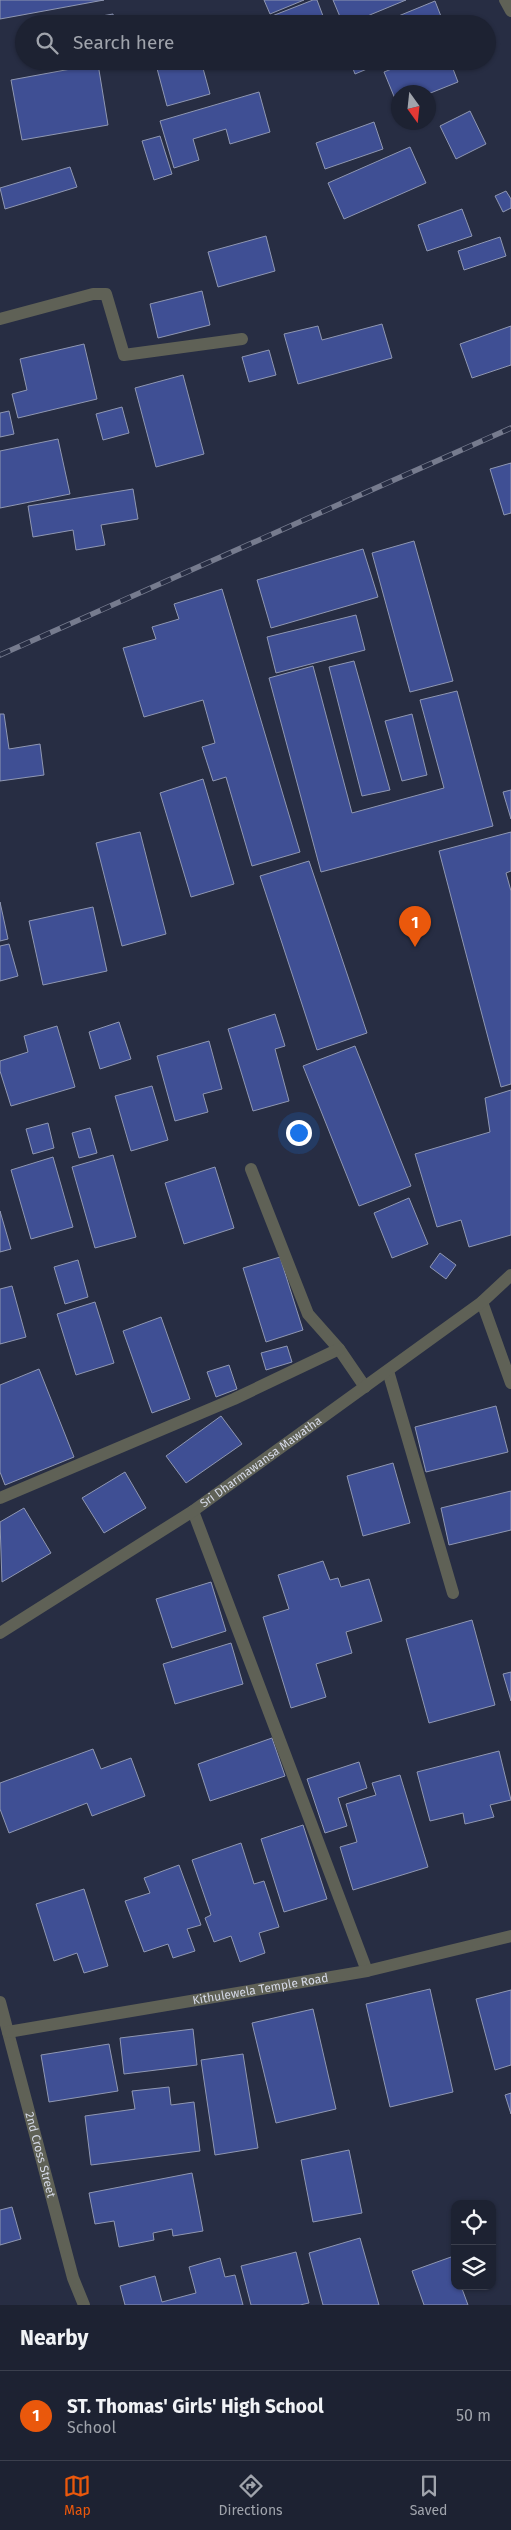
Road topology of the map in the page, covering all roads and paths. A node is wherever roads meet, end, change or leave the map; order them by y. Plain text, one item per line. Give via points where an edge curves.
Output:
1 (505, 0) edge
2 (511, 11) edge
3 (0, 319) edge
4 (242, 339) dead end
5 (251, 1169) dead end
6 (511, 1275) edge
7 (482, 1302) junction
8 (339, 1349) junction
9 (388, 1370) junction
10 (511, 1383) edge
11 (365, 1387) junction
12 (0, 1498) edge
13 (193, 1512) junction
14 (453, 1593) dead end
15 (0, 1633) edge
16 (511, 1936) edge
17 (367, 1971) junction
18 (0, 2002) edge
19 (8, 2032) junction
20 (84, 2305) edge

1 - 2 street
3 - 4 street via 93,294 106,294 124,355
5 - 8 street via 308,1314
6 - 7 street, Sri Dharmawansa Mawatha
7 - 9 street, Sri Dharmawansa Mawatha
7 - 10 street
8 - 11 street
8 - 12 street via 234,1400
9 - 11 street, Sri Dharmawansa Mawatha
9 - 14 street
11 - 13 street, Sri Dharmawansa Mawatha
13 - 15 street, Sri Dharmawansa Mawatha
13 - 17 street
16 - 17 street, Kithulewela Temple Road
17 - 19 street, Kithulewela Temple Road
18 - 19 street, 2nd Cross Street
19 - 20 street, 2nd Cross Street via 73,2278

